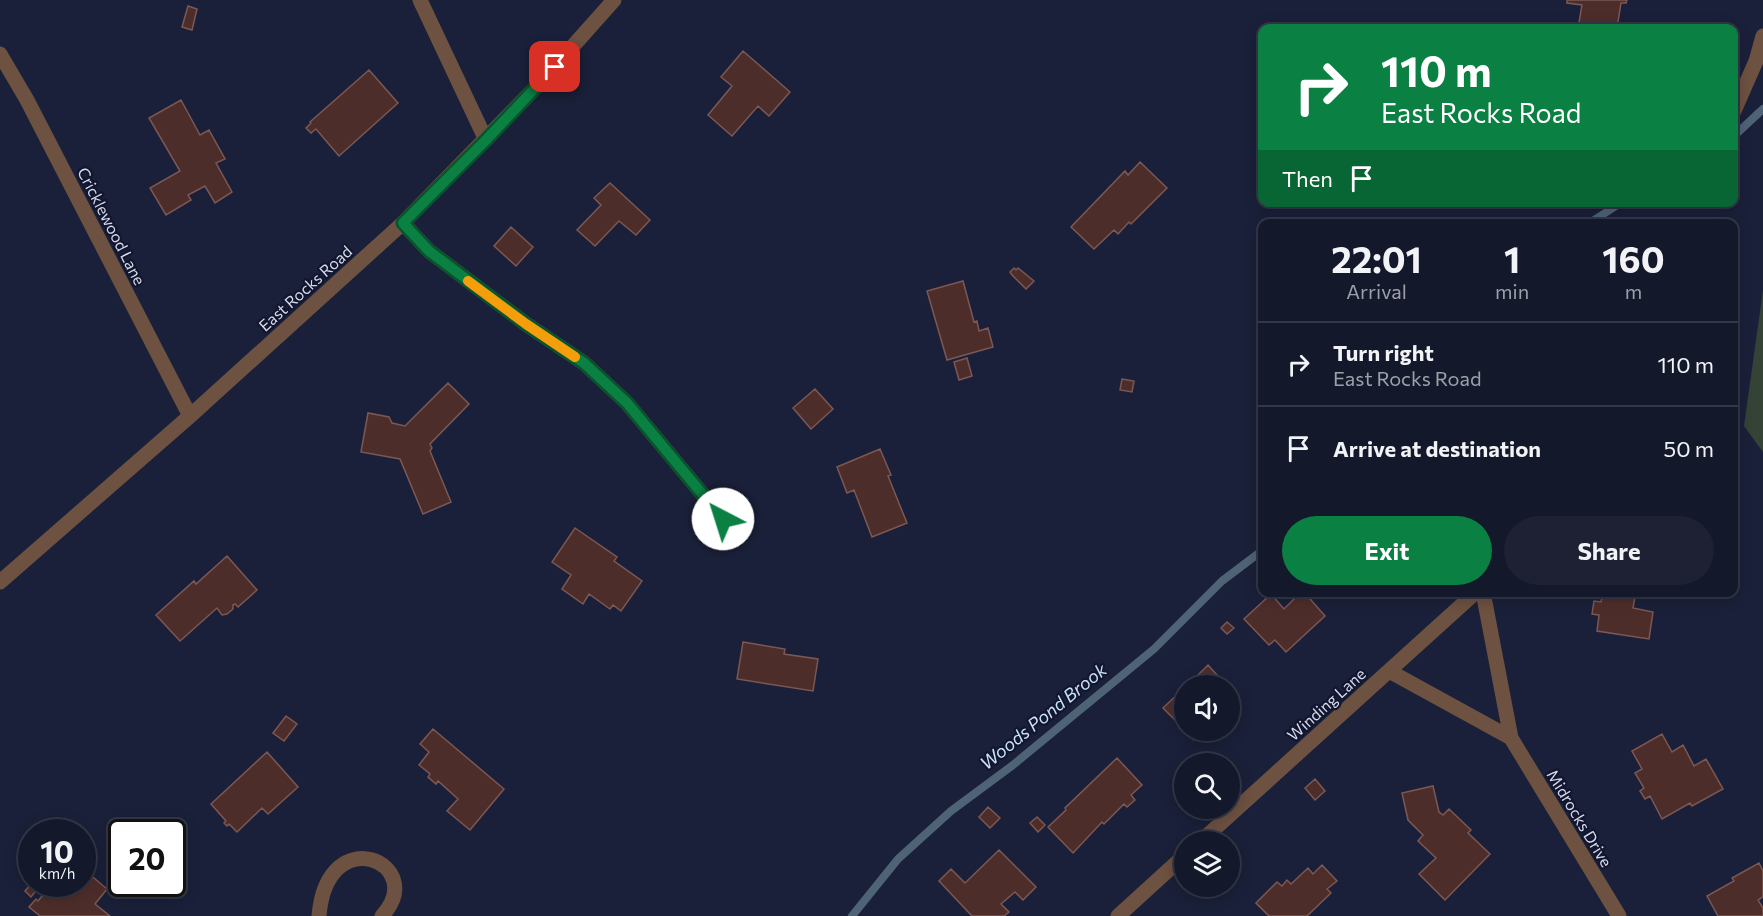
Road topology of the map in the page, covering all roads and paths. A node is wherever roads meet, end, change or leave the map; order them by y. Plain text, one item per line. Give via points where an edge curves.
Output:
1 (420, 0) edge
2 (614, 0) edge
3 (1763, 36) edge
4 (0, 54) edge
5 (1738, 102) edge
6 (486, 140) junction
7 (403, 223) junction
8 (190, 416) junction
9 (723, 519) dead end
10 (0, 582) edge
11 (1470, 597) edge
12 (1484, 597) edge
13 (1389, 671) junction
14 (1511, 738) junction
15 (1212, 831) edge
16 (1174, 865) edge
17 (319, 916) edge
18 (382, 916) edge
19 (1118, 916) edge
20 (1619, 916) edge

1 - 6 street
2 - 6 street, East Rocks Road
3 - 5 street
4 - 8 street, Cricklewood Lane
6 - 7 street, East Rocks Road
7 - 8 street, East Rocks Road
7 - 9 street via 429,251 584,363 627,403
8 - 10 street, East Rocks Road
11 - 13 street, Winding Lane
12 - 14 street, Midrocks Drive
13 - 14 street, Midrocks Drive
13 - 15 street, Winding Lane
14 - 20 street, Midrocks Drive
16 - 19 street
17 - 18 street via 329,880 343,864 355,858 369,858 389,872 394,896

